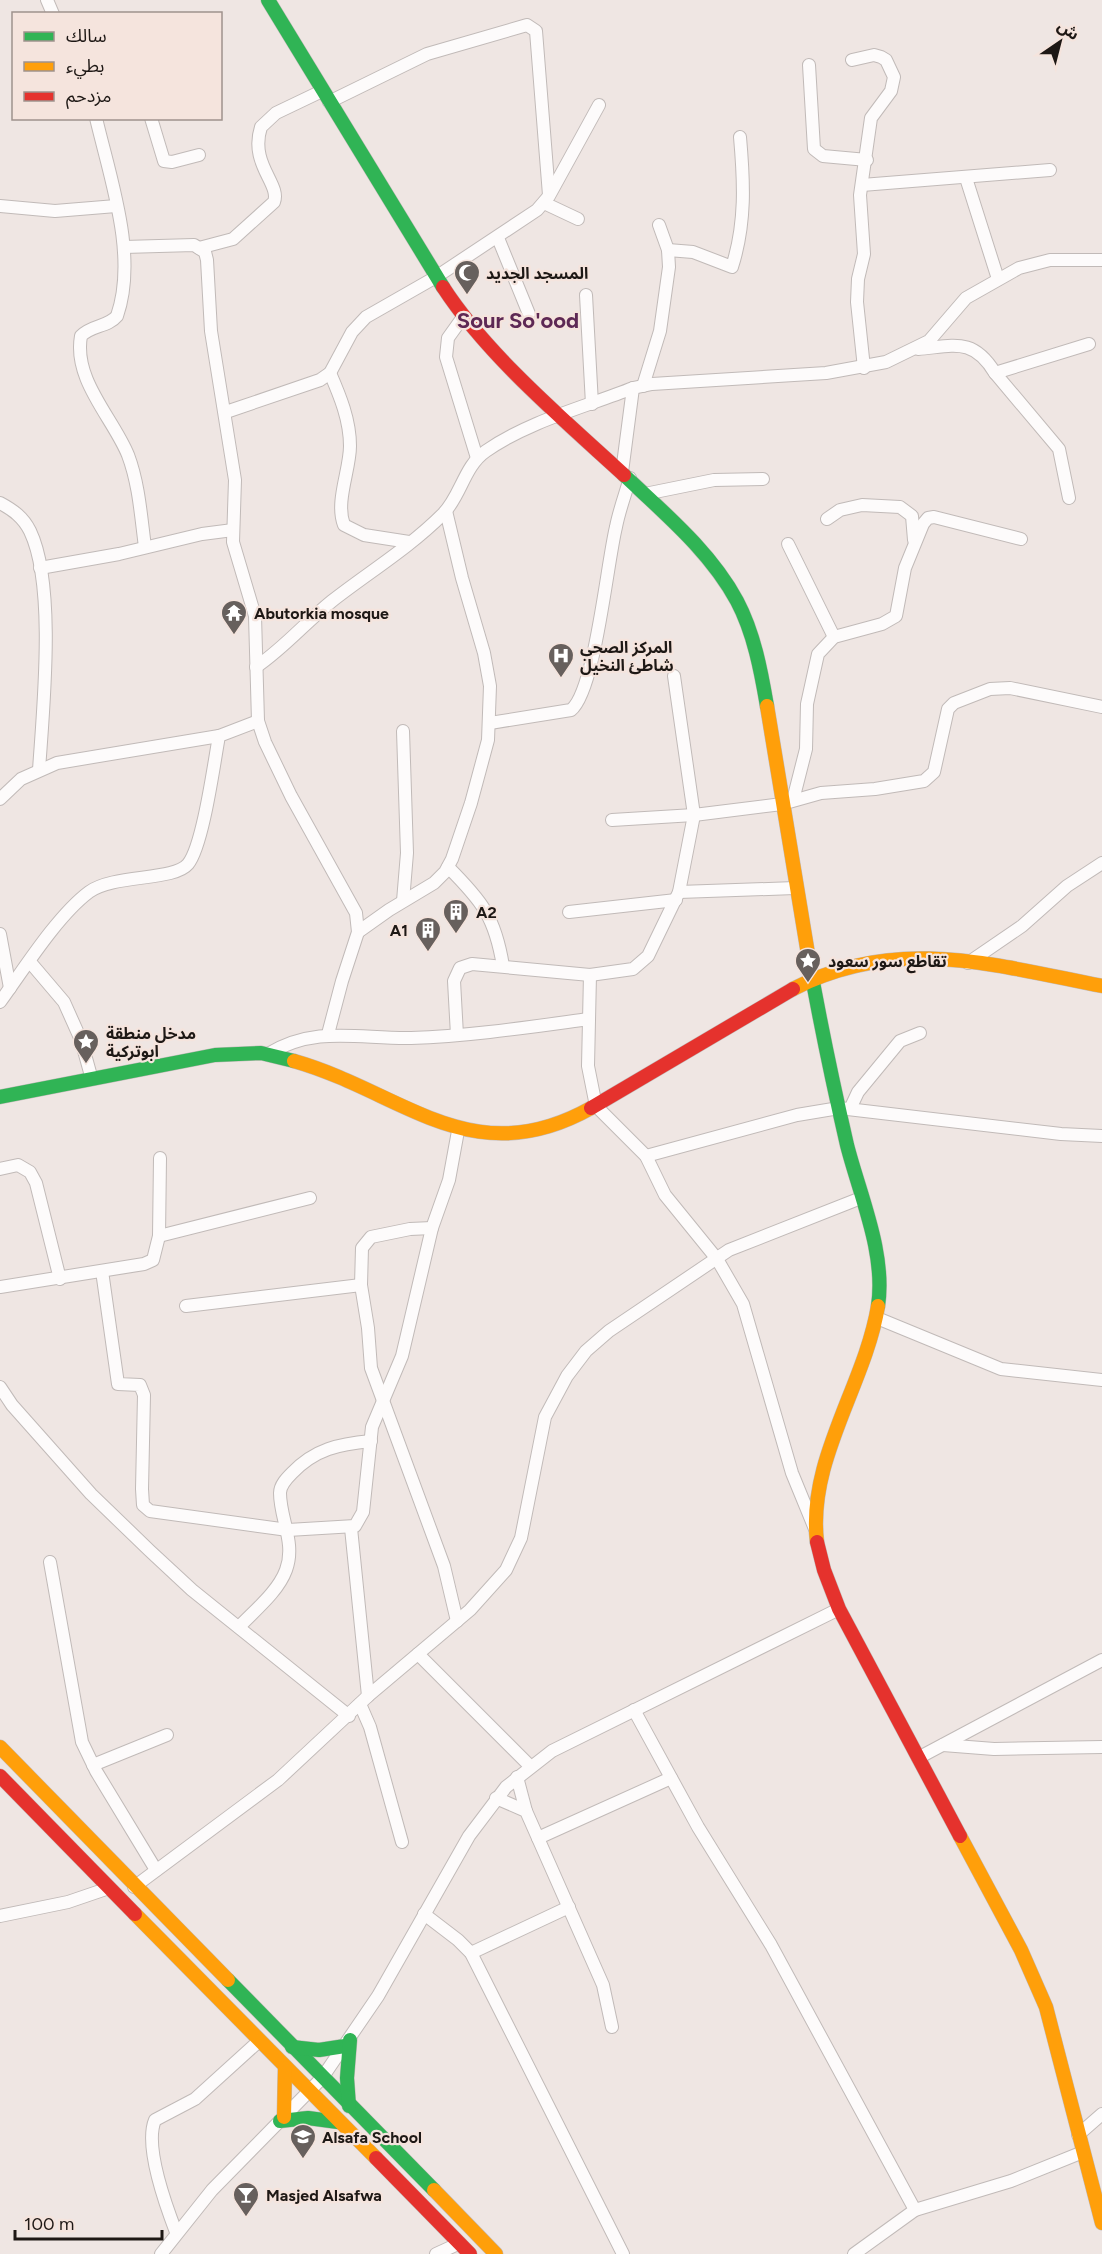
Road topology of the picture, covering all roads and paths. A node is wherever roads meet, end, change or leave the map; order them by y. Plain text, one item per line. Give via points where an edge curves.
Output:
1 (268, 0) edge
2 (852, 60) dead end
3 (809, 65) dead end
4 (325, 96) junction
5 (599, 105) dead end
6 (96, 120) edge
7 (153, 120) edge
8 (740, 137) dead end
9 (199, 155) dead end
10 (867, 160) junction
11 (1050, 170) dead end
12 (966, 178) junction
13 (862, 185) junction
14 (547, 199) junction
15 (0, 206) edge
16 (116, 206) junction
17 (578, 219) dead end
18 (659, 225) dead end
19 (498, 238) junction
20 (124, 247) junction
21 (199, 248) junction
22 (668, 250) junction
23 (1102, 260) edge
24 (436, 277) junction
25 (998, 279) junction
26 (586, 295) dead end
27 (529, 314) dead end
28 (464, 316) junction
29 (1089, 344) dead end
30 (914, 350) junction
31 (864, 368) junction
32 (330, 373) junction
33 (995, 373) junction
34 (638, 387) junction
35 (592, 404) junction
36 (226, 412) junction
37 (560, 416) junction
38 (477, 458) junction
39 (626, 475) junction
40 (763, 479) dead end
41 (645, 494) junction
42 (1070, 498) dead end
43 (0, 503) edge
44 (446, 511) junction
45 (827, 519) dead end
46 (233, 530) junction
47 (1021, 539) dead end
48 (410, 542) junction
49 (788, 543) dead end
50 (914, 543) junction
51 (145, 547) junction
52 (40, 568) junction
53 (834, 637) junction
54 (256, 667) junction
55 (674, 676) dead end
56 (1102, 707) edge
57 (258, 722) junction
58 (490, 723) junction
59 (403, 731) dead end
60 (219, 736) junction
61 (39, 770) junction
62 (0, 799) edge
63 (787, 802) junction
64 (694, 815) junction
65 (612, 820) dead end
66 (1102, 862) edge
67 (448, 867) junction
68 (795, 888) junction
69 (677, 896) junction
70 (403, 901) junction
71 (569, 912) dead end
72 (358, 932) junction
73 (0, 934) edge
74 (30, 962) junction
75 (968, 963) junction
76 (503, 966) junction
77 (590, 975) junction
78 (814, 979) junction
79 (1102, 986) edge
80 (10, 988) junction
81 (0, 1002) edge
82 (589, 1019) junction
83 (921, 1033) dead end
84 (328, 1034) junction
85 (457, 1035) junction
86 (268, 1054) junction
87 (91, 1076) junction
88 (0, 1097) edge
89 (596, 1106) junction
90 (845, 1109) junction
91 (458, 1131) junction
92 (1102, 1136) edge
93 (646, 1156) junction
94 (160, 1158) dead end
95 (0, 1169) edge
96 (310, 1198) dead end
97 (861, 1198) junction
98 (432, 1228) junction
99 (159, 1236) junction
100 (717, 1259) junction
101 (102, 1271) junction
102 (60, 1279) junction
103 (361, 1285) junction
104 (0, 1287) edge
105 (186, 1306) dead end
106 (877, 1318) junction
107 (1102, 1380) edge
108 (0, 1387) edge
109 (382, 1399) junction
110 (371, 1441) junction
111 (351, 1528) junction
112 (288, 1530) junction
113 (816, 1530) junction
114 (50, 1562) dead end
115 (839, 1608) junction
116 (457, 1621) junction
117 (239, 1627) junction
118 (418, 1654) junction
119 (1102, 1660) edge
120 (364, 1700) junction
121 (634, 1710) junction
122 (349, 1716) junction
123 (167, 1735) dead end
124 (943, 1745) junction
125 (0, 1747) edge
126 (1102, 1747) edge
127 (918, 1758) junction
128 (93, 1765) junction
129 (530, 1766) junction
130 (0, 1776) edge
131 (517, 1777) junction
132 (671, 1778) junction
133 (496, 1798) junction
134 (526, 1811) junction
135 (538, 1838) junction
136 (402, 1842) dead end
137 (156, 1870) junction
138 (134, 1887) junction
139 (109, 1888) junction
140 (570, 1907) junction
141 (424, 1914) junction
142 (0, 1916) edge
143 (471, 1953) junction
144 (612, 2027) dead end
145 (259, 2041) junction
146 (347, 2043) junction
147 (292, 2047) junction
148 (285, 2068) junction
149 (322, 2078) junction
150 (309, 2092) junction
151 (349, 2106) junction
152 (1102, 2114) edge
153 (282, 2119) junction
154 (338, 2122) junction
155 (1078, 2135) junction
156 (1083, 2152) junction
157 (915, 2210) junction
158 (1102, 2223) edge
159 (176, 2232) junction
160 (460, 2244) junction
161 (163, 2252) edge
162 (150, 2254) edge
163 (436, 2254) edge
164 (470, 2254) edge
165 (496, 2254) edge
166 (623, 2254) edge
167 (854, 2254) edge

1 - 4 street
2 - 10 street via 881,57 894,77 891,91 871,118
3 - 10 street via 814,149 823,156
4 - 14 street via 427,54 527,25 536,31
4 - 21 street via 276,113 261,127 258,152 275,193 274,202 233,239
4 - 24 street
5 - 14 street
6 - 16 street
7 - 9 street via 164,162
8 - 22 street via 746,194 732,267 693,252
10 - 13 street
11 - 12 street
12 - 13 street
12 - 25 street
13 - 31 street via 864,254 857,302
14 - 17 street
14 - 19 street
15 - 16 street via 55,211
16 - 20 street
18 - 22 street
19 - 24 street
19 - 27 street
20 - 21 street
20 - 51 street via 117,316 86,331 80,343 81,358 89,382 128,455
21 - 36 street via 207,260 211,331
22 - 34 street via 660,331
23 - 25 street via 1050,260 1019,268
24 - 28 street
24 - 32 street via 358,325
25 - 30 street via 966,298 942,329
26 - 35 street
28 - 37 street
28 - 38 street via 448,338 446,357
29 - 33 street
30 - 31 street
30 - 33 street via 971,347
31 - 34 street
32 - 36 street via 320,380
32 - 48 street via 346,415 350,445 342,509 344,525 364,535
33 - 42 street via 1059,449
34 - 35 street
34 - 39 street
35 - 37 street
36 - 46 street via 236,480
37 - 38 street via 520,432
37 - 39 street
38 - 44 street
39 - 41 street
39 - 58 street via 581,698 571,710
40 - 41 street via 714,480
41 - 63 street via 684,531 738,602 759,660
43 - 52 street via 22,517 31,532
44 - 48 street
44 - 58 street via 484,653 490,686
45 - 50 street via 853,505 900,507 912,516
46 - 51 street
46 - 54 street via 236,558 255,616
47 - 50 street via 934,517 923,524
48 - 54 street via 393,559 331,602
49 - 53 street
50 - 53 street via 896,616 882,624
51 - 52 street
52 - 61 street via 45,631
53 - 63 street via 814,664 806,715 806,749
54 - 57 street
55 - 64 street
56 - 63 street via 1010,688 990,688 948,709 931,778 908,785 821,793
57 - 60 street
57 - 72 street via 291,796 356,913
58 - 67 street via 471,803
59 - 70 street via 407,853
60 - 61 street via 83,758
60 - 74 street via 207,803 187,866 167,874 127,878 89,892
61 - 62 street via 21,779
63 - 64 street
63 - 68 street
64 - 65 street
64 - 69 street
66 - 75 street
67 - 70 street via 434,883
67 - 76 street via 493,921
68 - 69 street
68 - 78 street
69 - 71 street
69 - 77 street via 657,941 641,964 633,969
70 - 72 street
72 - 84 street
73 - 80 street
74 - 80 street
74 - 87 street via 64,1002
75 - 78 street via 885,959
75 - 79 street
76 - 77 street
76 - 85 street via 472,964 459,968 455,974
77 - 82 street
78 - 89 street
78 - 90 street
80 - 81 street
82 - 85 street
82 - 89 street via 588,1066
83 - 90 street via 900,1041
84 - 85 street via 410,1038
84 - 86 street via 306,1037
86 - 87 street via 228,1053
86 - 91 street via 329,1075
87 - 88 street
89 - 91 street via 565,1122 535,1131 491,1135
89 - 93 street
90 - 92 street
90 - 93 street via 797,1114
90 - 97 street
91 - 98 street via 449,1180
93 - 100 street via 665,1195
94 - 99 street
95 - 102 street via 18,1165 30,1172
96 - 99 street
97 - 100 street via 739,1245
97 - 106 street via 879,1276
98 - 103 street via 371,1237 362,1248
98 - 109 street via 402,1356
99 - 101 street via 153,1260
100 - 113 street via 743,1304 792,1473
100 - 116 street via 609,1331 575,1364 545,1417 515,1553 500,1577
101 - 102 street
101 - 112 street via 118,1384 140,1385 144,1395 143,1505 160,1515
102 - 104 street
103 - 105 street
103 - 109 street via 370,1368
106 - 107 street via 1001,1369
106 - 113 street via 821,1482
108 - 117 street via 91,1494 192,1590
109 - 110 street
109 - 116 street via 444,1566
110 - 111 street via 363,1512
110 - 112 street via 328,1447 289,1476 280,1492
111 - 112 street
111 - 120 street
112 - 117 street via 286,1571
113 - 115 street via 822,1567
114 - 128 street via 82,1742
115 - 121 street
115 - 127 street
116 - 118 street
117 - 122 street
118 - 120 street
118 - 129 street
119 - 124 street
120 - 122 street
120 - 136 street
121 - 129 street
121 - 132 street
122 - 137 street via 278,1780
123 - 128 street
124 - 126 street via 994,1749
124 - 127 street
125 - 138 street
127 - 155 street via 1021,1950 1046,2007
128 - 137 street
129 - 131 street
130 - 139 street
131 - 133 street
131 - 134 street
132 - 135 street
132 - 157 street via 771,1945
133 - 134 street
133 - 141 street
134 - 135 street
135 - 140 street
137 - 138 street
138 - 147 street
139 - 142 street via 68,1902
139 - 145 street
140 - 143 street
140 - 144 street via 603,1985
141 - 143 street
141 - 146 street
143 - 166 street
145 - 148 street
145 - 159 street via 195,2099 155,2120 157,2167
146 - 147 street via 319,2050
146 - 149 street
146 - 151 street
147 - 149 street
148 - 150 street
148 - 153 street
149 - 150 street
149 - 151 street
150 - 153 street
150 - 154 street
151 - 165 street
152 - 155 street
153 - 154 street
153 - 159 street
154 - 160 street
155 - 156 street
156 - 157 street via 992,2187
156 - 158 street
157 - 167 street
159 - 161 street
160 - 163 street
160 - 164 street
161 - 162 street

